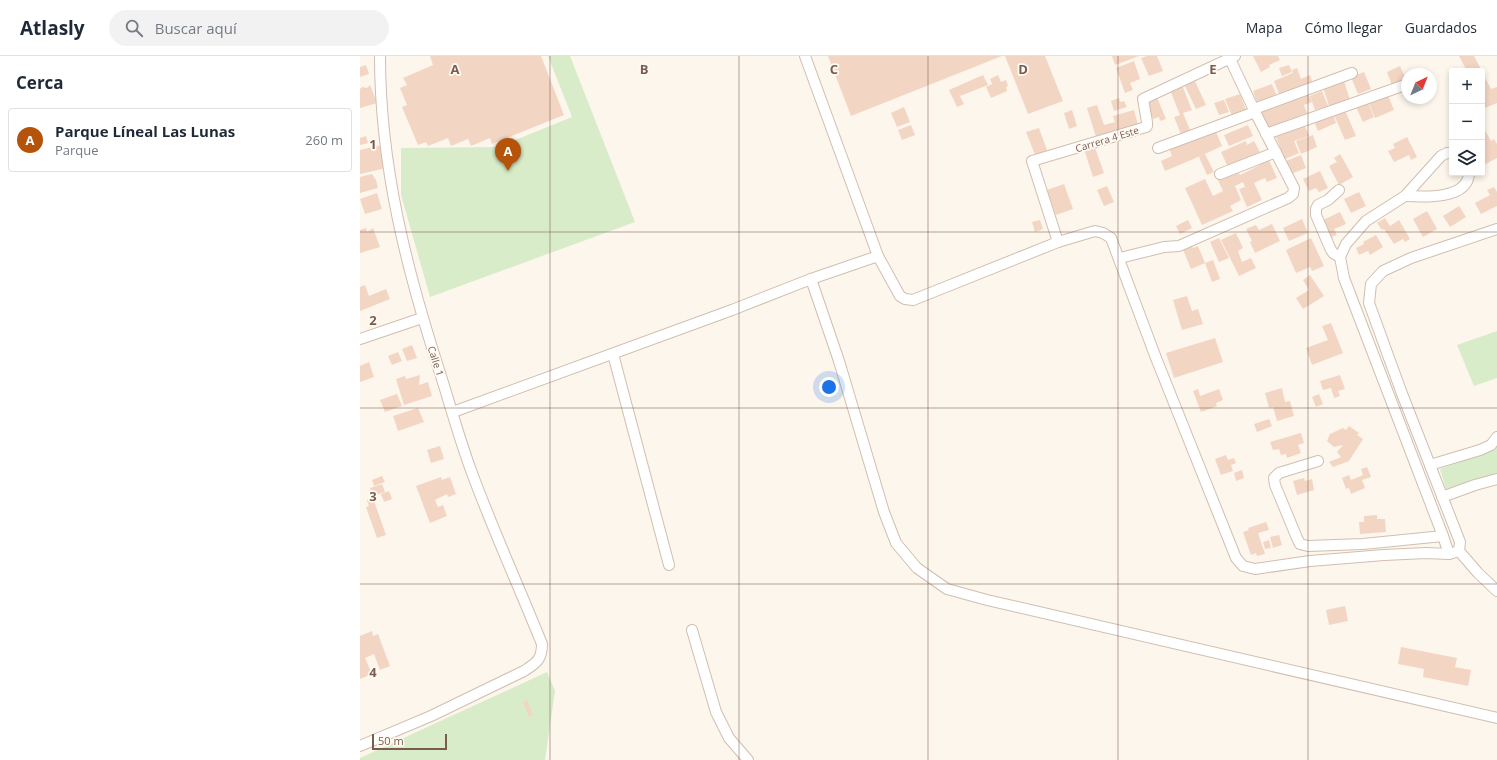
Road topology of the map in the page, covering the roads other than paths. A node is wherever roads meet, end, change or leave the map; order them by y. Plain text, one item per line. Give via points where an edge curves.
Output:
1 (380, 56) edge
2 (805, 56) edge
3 (1233, 57) edge
4 (1352, 73) dead end
5 (1401, 86) edge
6 (1255, 111) junction
7 (1266, 134) junction
8 (1158, 148) dead end
9 (1276, 152) junction
10 (1449, 153) edge
11 (1220, 174) dead end
12 (1469, 176) edge
13 (1339, 190) dead end
14 (1405, 196) junction
15 (1497, 229) edge
16 (1058, 242) junction
17 (878, 256) junction
18 (1340, 257) junction
19 (1120, 258) junction
20 (811, 279) junction
21 (422, 318) junction
22 (360, 339) edge
23 (613, 354) junction
24 (453, 412) junction
25 (1497, 437) edge
26 (1318, 462) dead end
27 (1430, 465) junction
28 (1497, 479) edge
29 (1442, 497) junction
30 (1443, 536) junction
31 (1459, 551) junction
32 (1449, 554) junction
33 (669, 565) dead end
34 (1497, 591) edge
35 (692, 630) dead end
36 (1497, 718) edge
37 (360, 746) edge
38 (748, 760) edge

1 - 21 street, Calle 1 via 388,165 398,224
2 - 17 street
3 - 6 street
3 - 16 street, Carrera 4 Este via 1144,97 1142,100 1148,126 1032,161
4 - 6 street
5 - 7 street
6 - 7 street
6 - 8 street
7 - 9 street
9 - 11 street
9 - 19 street via 1294,188 1293,194 1288,198 1179,246 1164,247
10 - 14 street via 1440,156
12 - 14 street via 1465,185 1457,192 1445,196
13 - 18 street via 1318,205 1316,215 1330,248
14 - 18 street via 1366,222 1346,244
15 - 27 street via 1412,258 1383,271 1371,284 1369,303
16 - 17 street via 913,300 900,296
16 - 19 street via 1095,231 1103,233 1112,238
17 - 20 street
18 - 30 street via 1344,278
19 - 32 street via 1156,358 1236,558 1243,566 1255,569 1310,561 1398,554
20 - 23 street
20 - 36 street via 896,544 917,568 947,589
21 - 22 street
21 - 24 street, Calle 1
23 - 24 street
23 - 33 street
24 - 37 street, Calle 1 via 472,472 542,644 542,653 537,663 524,671 431,716
25 - 27 street via 1491,445 1480,450
26 - 30 street via 1279,473 1274,478 1300,544 1363,544
27 - 29 street
28 - 29 street via 1474,484
29 - 31 street via 1460,542
30 - 32 street
31 - 32 street
31 - 34 street
35 - 38 street via 716,712 729,738

